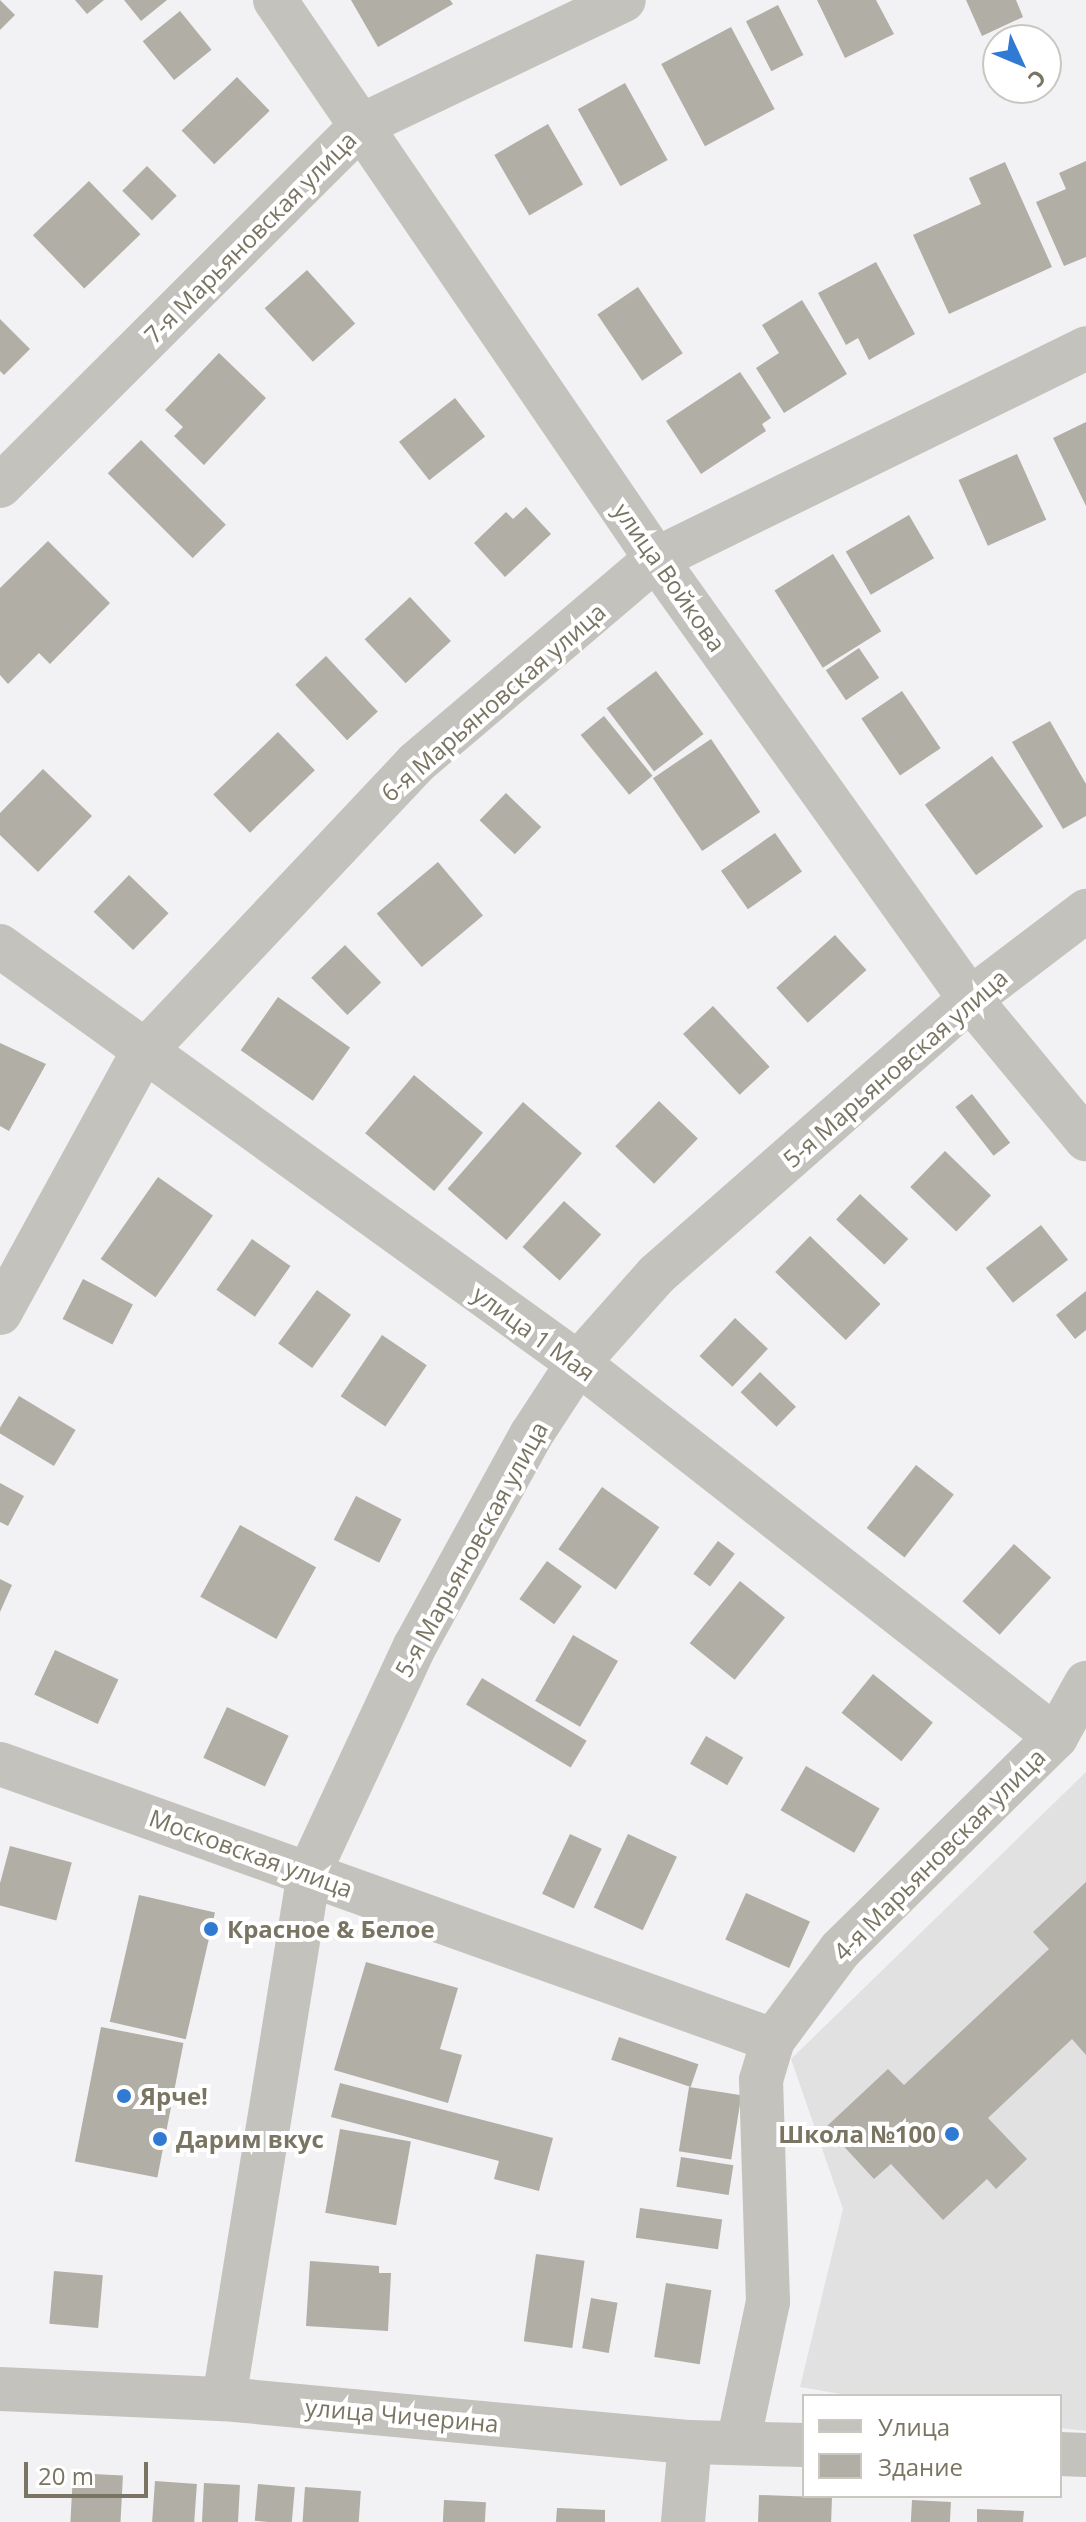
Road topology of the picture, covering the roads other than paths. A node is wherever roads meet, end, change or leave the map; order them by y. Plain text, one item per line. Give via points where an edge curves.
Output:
1 (275, 0) edge
2 (624, 0) edge
3 (362, 125) junction
4 (1086, 348) edge
5 (0, 486) edge
6 (656, 559) junction
7 (1086, 911) edge
8 (0, 946) edge
9 (970, 999) junction
10 (141, 1055) junction
11 (1086, 1139) edge
12 (0, 1313) edge
13 (578, 1363) junction
14 (1076, 1708) edge
15 (0, 1764) edge
16 (309, 1873) junction
17 (773, 2040) junction
18 (0, 2389) edge
19 (224, 2399) junction
20 (690, 2442) junction
21 (738, 2443) junction
22 (802, 2445) edge
23 (1062, 2454) edge
24 (1086, 2455) edge
25 (683, 2522) edge

1 - 3 street, улица Войкова
2 - 3 street, 7-я Марьяновская улица
3 - 5 street, 7-я Марьяновская улица
3 - 6 street, улица Войкова
4 - 6 street, 6-я Марьяновская улица
6 - 9 street, улица Войкова
6 - 10 street, 6-я Марьяновская улица via 416,763
7 - 9 street, 5-я Марьяновская улица
8 - 10 street, улица 1 Мая
9 - 11 street, улица Войкова
9 - 13 street, 5-я Марьяновская улица via 656,1275
10 - 12 street, 6-я Марьяновская улица
10 - 13 street, улица 1 Мая
13 - 14 street, улица 1 Мая
13 - 16 street, 5-я Марьяновская улица via 415,1646
14 - 17 street, 4-я Марьяновская улица via 840,1950
15 - 16 street, Московская улица
16 - 17 street, Московская улица
16 - 19 street, 5-я Марьяновская улица
17 - 21 street, 4-я Марьяновская улица via 761,2080 768,2302
18 - 19 street, улица Чичерина
19 - 20 street, улица Чичерина
20 - 21 street, улица Чичерина
20 - 25 street
21 - 22 street, улица Чичерина
23 - 24 street

